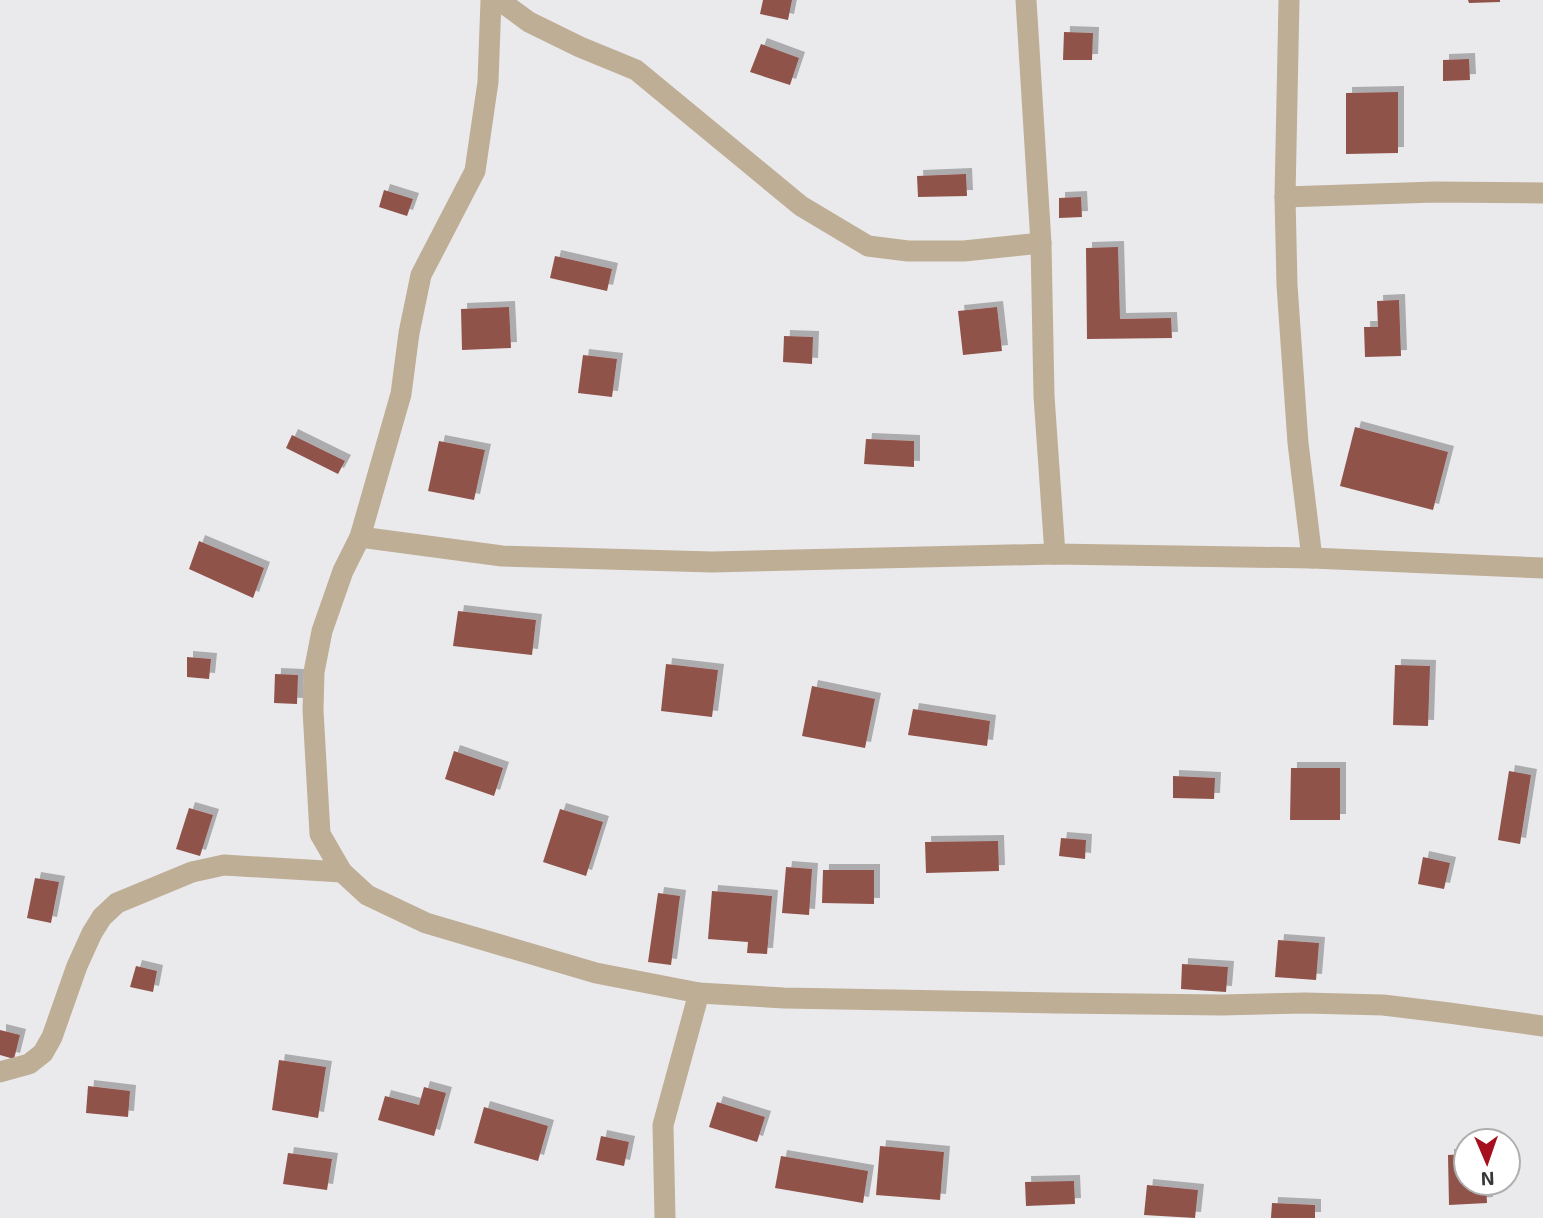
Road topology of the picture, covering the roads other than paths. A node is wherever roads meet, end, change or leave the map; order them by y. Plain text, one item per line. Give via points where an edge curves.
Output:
1 (491, 0) edge
2 (499, 0) edge
3 (1026, 0) edge
4 (1291, 3) edge
5 (1543, 194) edge
6 (1286, 197) junction
7 (1041, 243) junction
8 (360, 537) junction
9 (1055, 554) junction
10 (1312, 558) junction
11 (1543, 568) edge
12 (342, 872) junction
13 (699, 993) junction
14 (1543, 1026) edge
15 (0, 1072) edge
16 (665, 1218) edge

1 - 8 street via 488,82 475,171 421,275 401,394
2 - 7 street via 529,22 636,70 801,206 868,246 964,251
3 - 7 street
4 - 6 street
5 - 6 street
6 - 10 street via 1287,285
7 - 9 street via 1044,396
8 - 9 street via 502,556 712,562
8 - 12 street via 330,605 314,671 320,834
9 - 10 street
10 - 11 street
12 - 13 street via 367,895 426,923 596,973
12 - 15 street via 224,865 192,872 117,903 92,933 43,1053 29,1064
13 - 14 street via 1058,1003 1370,1005
13 - 16 street via 663,1125

